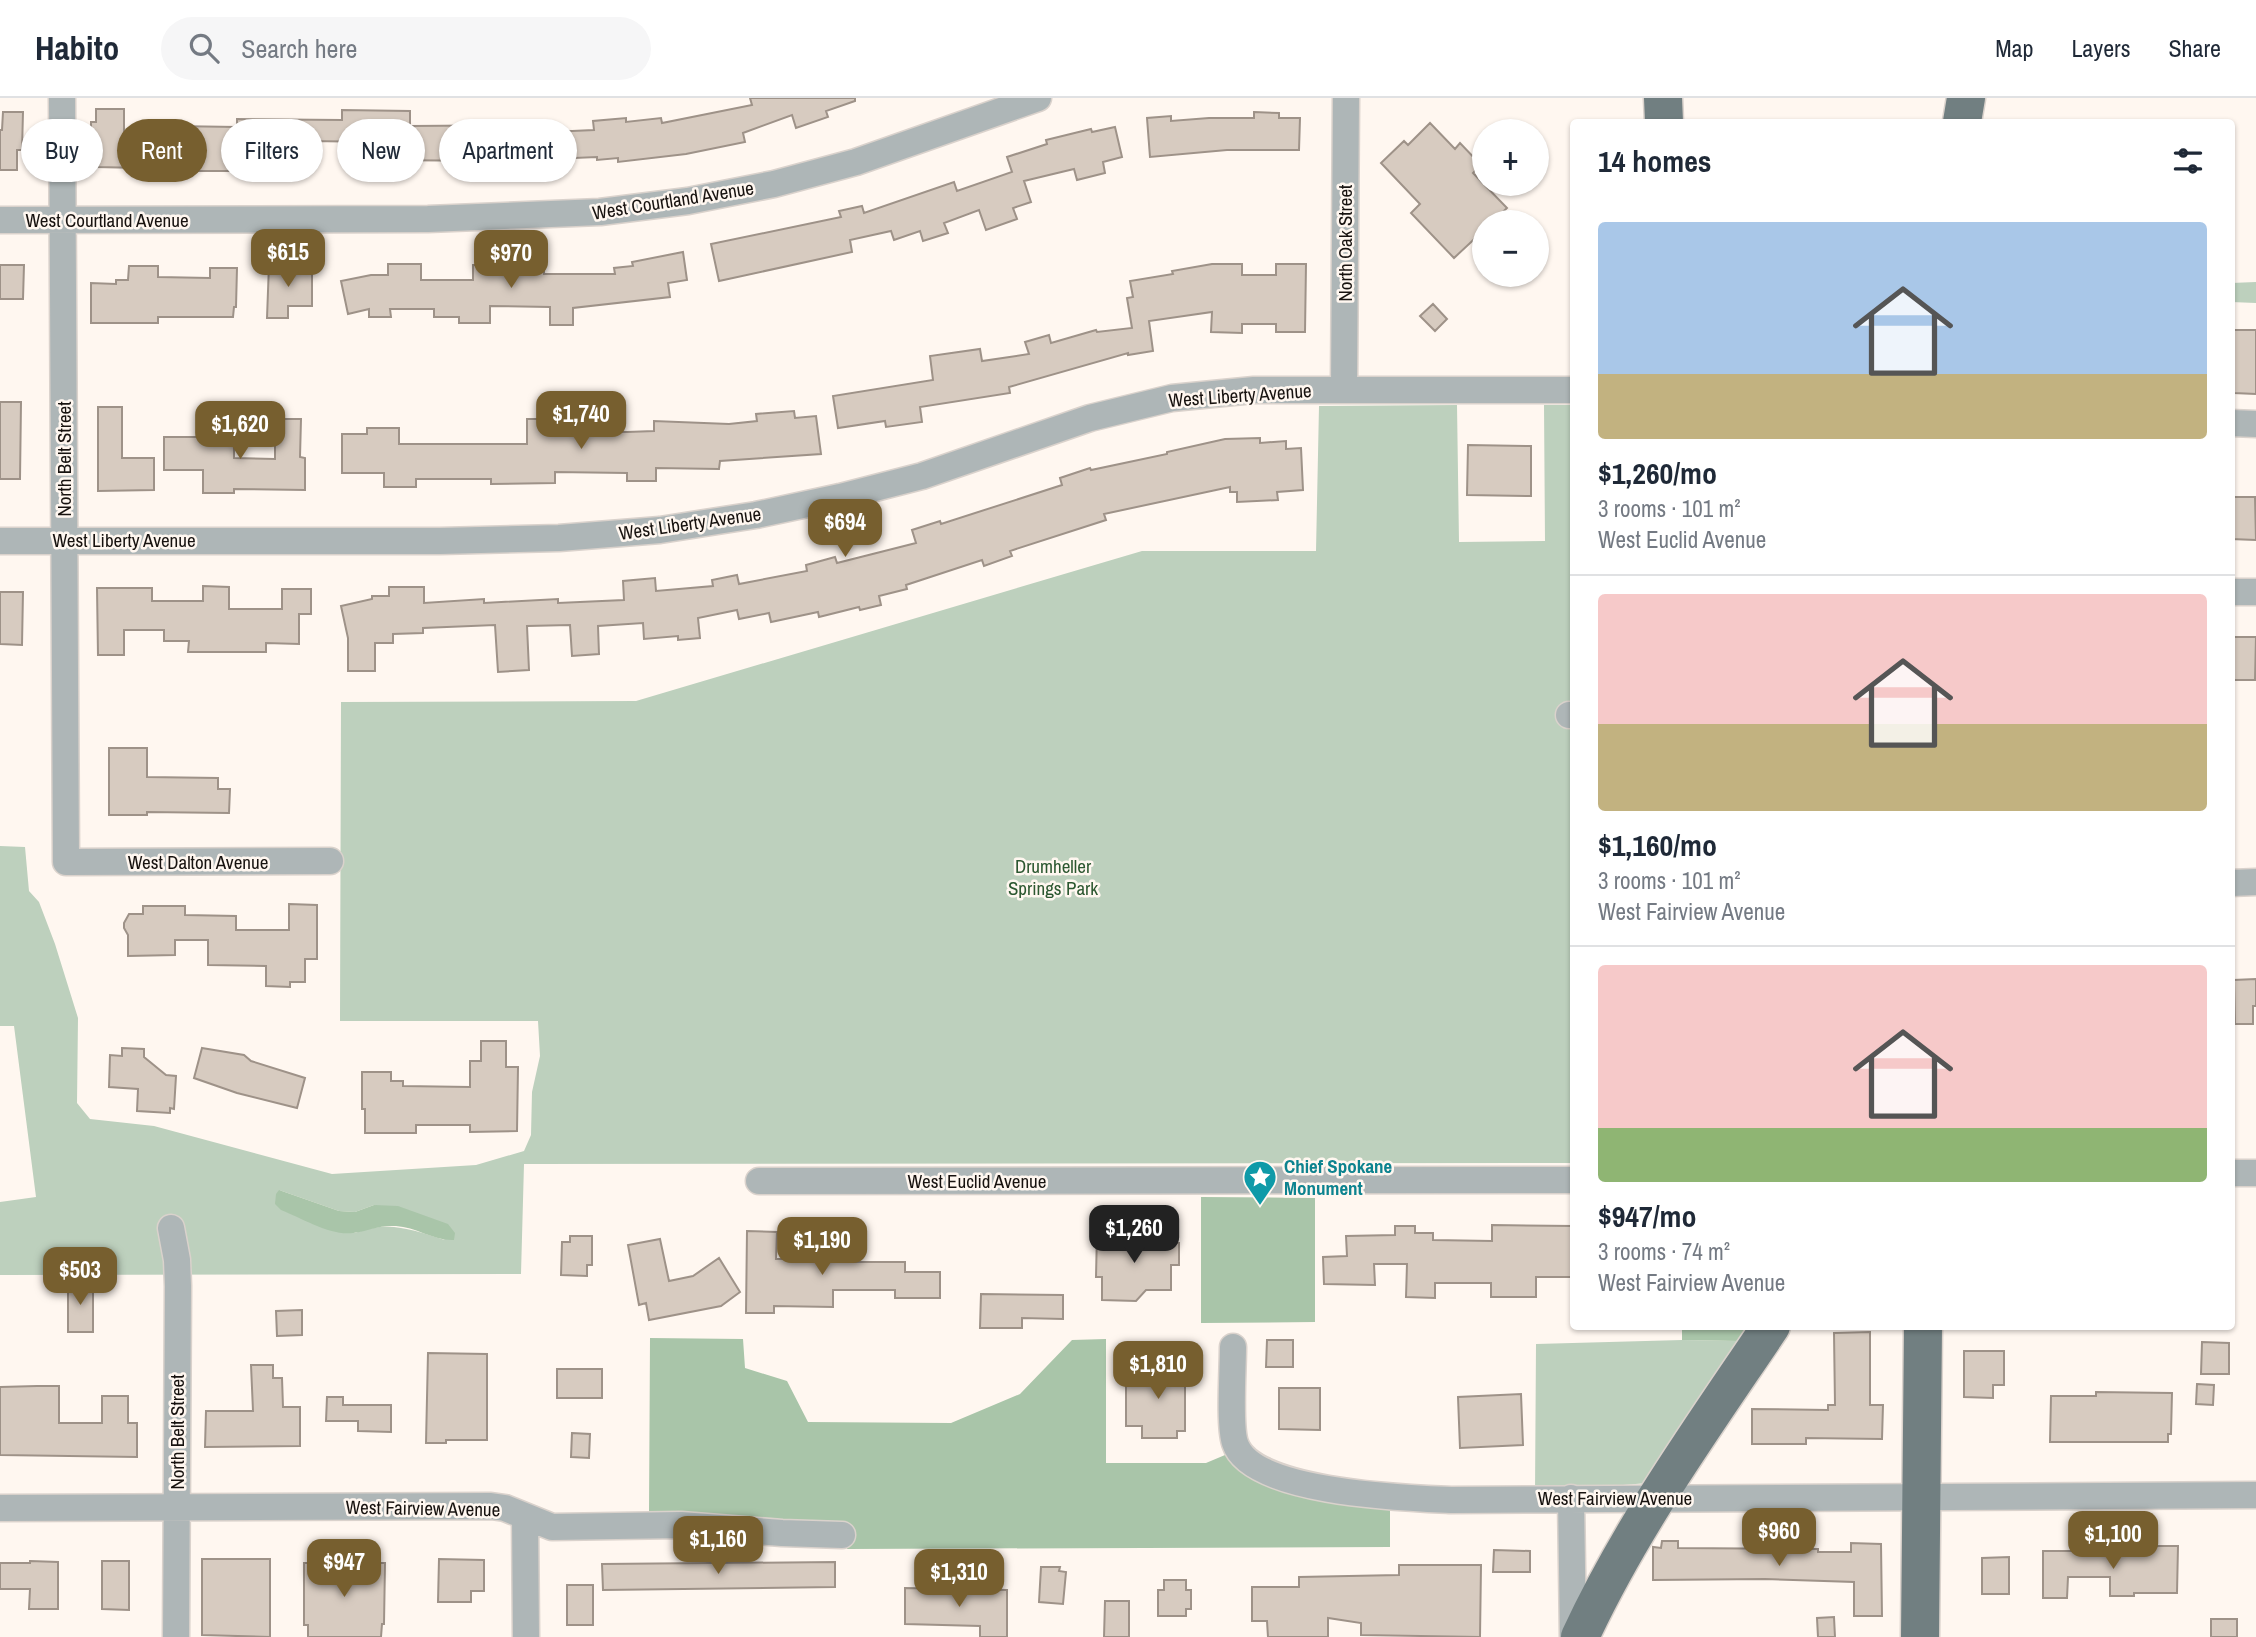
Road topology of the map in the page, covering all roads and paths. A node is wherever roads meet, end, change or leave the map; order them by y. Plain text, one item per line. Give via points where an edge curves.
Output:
1 (62, 98) edge
2 (1038, 98) edge
3 (1346, 98) edge
4 (1663, 98) edge
5 (1966, 98) edge
6 (1664, 119) edge
7 (1962, 119) edge
8 (0, 220) edge
9 (63, 220) junction
10 (1344, 388) junction
11 (1570, 390) edge
12 (2235, 423) edge
13 (2256, 424) edge
14 (0, 541) edge
15 (65, 541) junction
16 (2235, 592) edge
17 (2256, 592) edge
18 (330, 861) dead end
19 (66, 862) joint
20 (2256, 882) edge
21 (2235, 883) edge
22 (2235, 1173) edge
23 (2256, 1173) edge
24 (1570, 1180) edge
25 (759, 1181) dead end
26 (171, 1228) dead end
27 (1768, 1330) edge
28 (1923, 1330) edge
29 (1233, 1347) dead end
30 (2256, 1495) edge
31 (1922, 1497) junction
32 (1657, 1498) junction
33 (1571, 1499) junction
34 (0, 1508) edge
35 (176, 1508) junction
36 (525, 1517) junction
37 (842, 1535) dead end
38 (176, 1637) edge
39 (526, 1637) edge
40 (1573, 1637) edge
41 (1580, 1637) edge
42 (1920, 1637) edge

1 - 9 street, North Belt Street
2 - 9 street, West Courtland Avenue via 856,162 774,184 625,209 466,218
3 - 10 street, North Oak Street
4 - 6 main road
5 - 7 main road
8 - 9 street, West Courtland Avenue
9 - 15 street, North Belt Street
10 - 11 street, West Liberty Avenue
10 - 15 street, West Liberty Avenue via 1172,398 1090,418 922,476 756,515 660,530 493,540
12 - 13 street
14 - 15 street, West Liberty Avenue
15 - 19 street, North Belt Street
16 - 17 street
18 - 19 street, West Dalton Avenue
20 - 21 street
22 - 23 street
24 - 25 street, West Euclid Avenue
26 - 35 street, North Belt Street via 178,1273
27 - 32 main road
28 - 31 main road
29 - 33 street, West Fairview Avenue via 1237,1449 1250,1463 1272,1473 1318,1487 1421,1499
30 - 31 street, West Fairview Avenue
31 - 32 street, West Fairview Avenue
31 - 42 main road
32 - 33 street, West Fairview Avenue
32 - 41 main road
33 - 40 street
34 - 35 street, West Fairview Avenue
35 - 36 street, West Fairview Avenue via 491,1506
35 - 38 street, North Belt Street
36 - 37 street, West Fairview Avenue via 552,1527 681,1525
36 - 39 street

